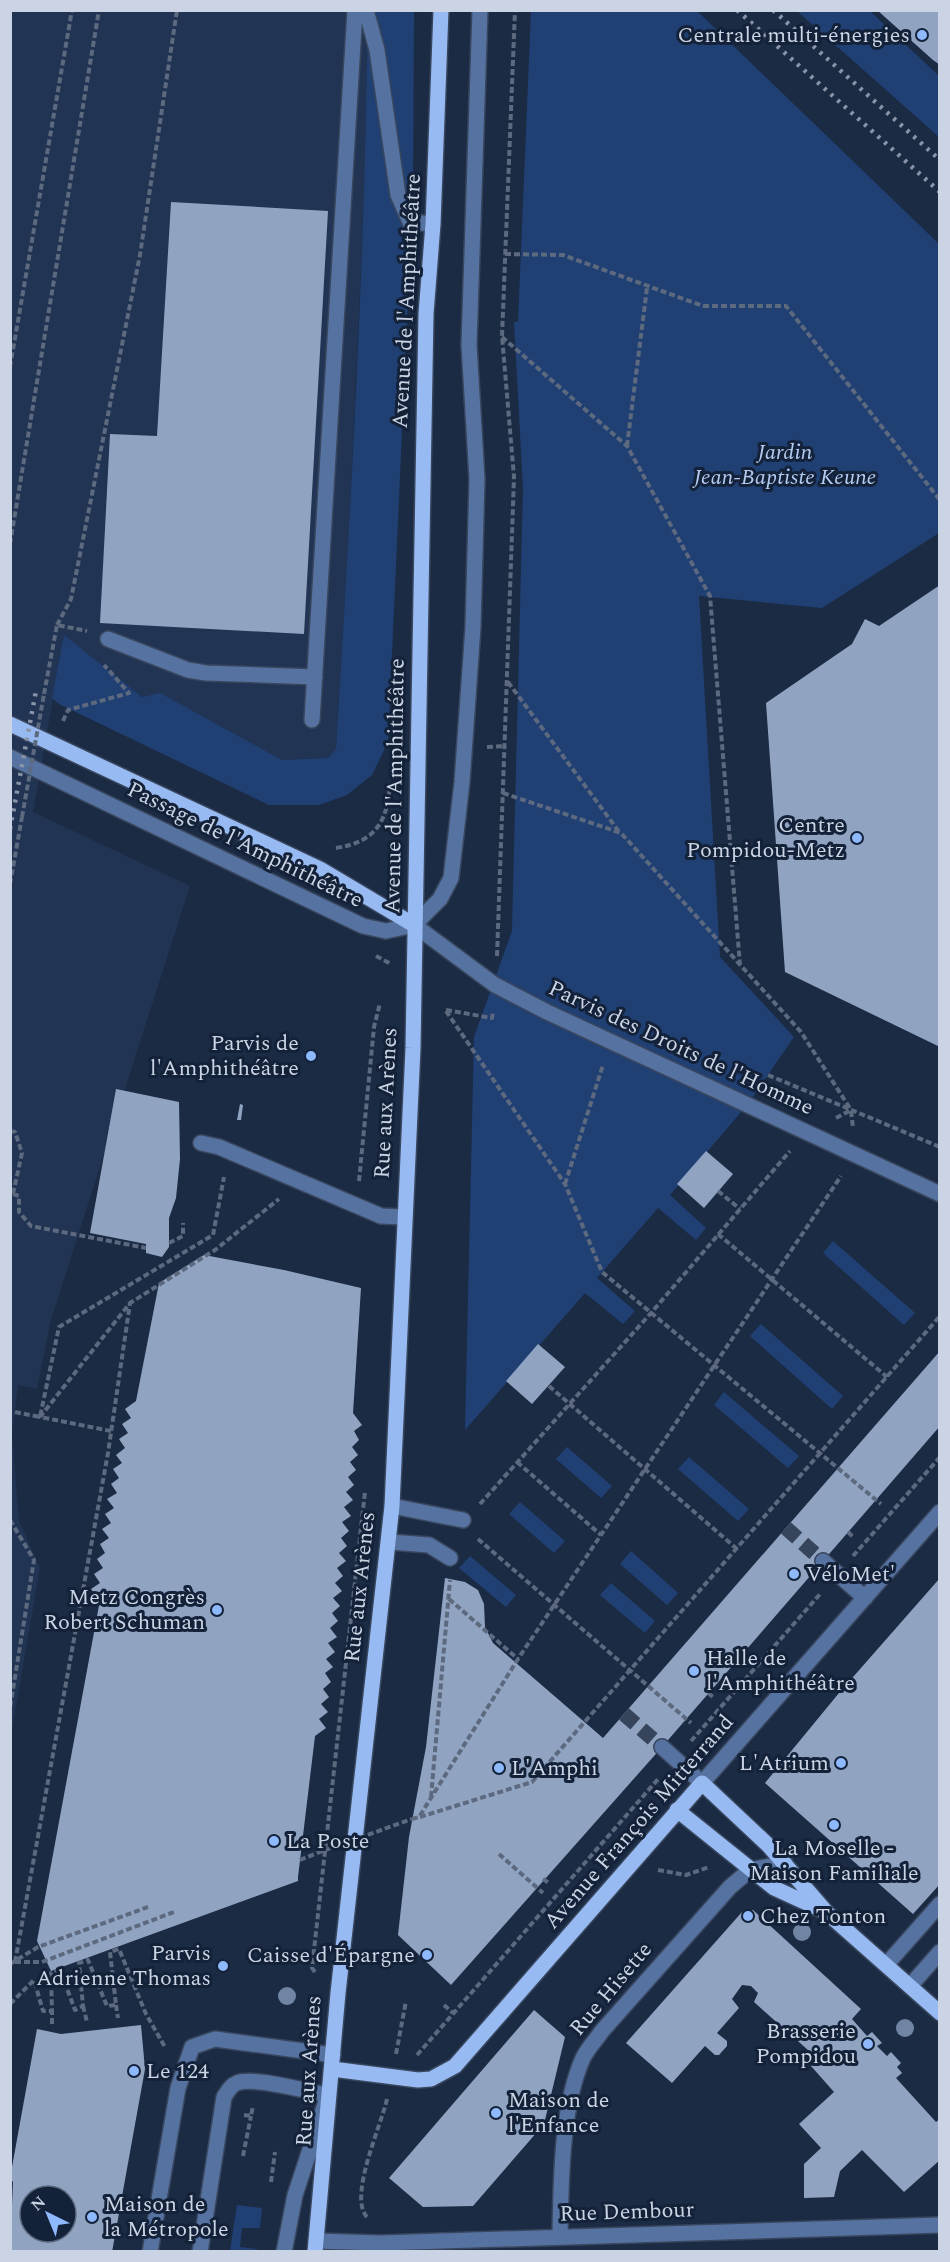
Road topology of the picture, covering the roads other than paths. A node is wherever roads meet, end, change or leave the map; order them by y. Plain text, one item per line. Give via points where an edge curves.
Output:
1 (355, 10) edge
2 (366, 10) edge
3 (441, 10) edge
4 (480, 10) edge
5 (434, 224) junction
6 (100, 639) road end
7 (315, 677) junction
8 (312, 720) dead end
9 (10, 724) edge
10 (10, 757) edge
11 (414, 925) junction
12 (201, 1143) dead end
13 (939, 1194) edge
14 (403, 1217) junction
15 (392, 1506) junction
16 (939, 1512) edge
17 (463, 1520) dead end
18 (390, 1542) junction
19 (823, 1561) tunnel mouth
20 (451, 1563) road end
21 (865, 1598) junction
22 (662, 1747) tunnel mouth
23 (702, 1783) junction
24 (677, 1810) junction
25 (785, 1863) junction
26 (750, 1870) junction
27 (939, 1904) edge
28 (827, 1913) junction
29 (939, 1952) edge
30 (886, 1965) junction
31 (909, 1986) junction
32 (939, 2013) edge
33 (333, 2062) junction
34 (328, 2095) junction
35 (939, 2225) edge
36 (560, 2236) junction
37 (316, 2246) edge
38 (150, 2252) edge
39 (200, 2252) edge
40 (284, 2252) edge

1 - 7 street
2 - 5 street via 377,50 398,195 410,222
3 - 5 main road, Avenue de l'Amphithéâtre
4 - 11 street, Avenue de l'Amphithéâtre via 469,345 477,479 465,748 451,878 440,899
5 - 11 main road, Avenue de l'Amphithéâtre via 426,314
6 - 7 street via 188,670
7 - 8 street
9 - 11 main road, Passage de l'Amphithéâtre via 320,869
10 - 11 street, Passage de l'Amphithéâtre via 363,926 386,931
11 - 13 street, Parvis des Droits de l'Homme via 495,985
11 - 14 main road, Rue aux Arènes via 413,1048
12 - 14 street via 219,1147 381,1216
14 - 15 main road, Rue aux Arènes
15 - 17 street
15 - 18 main road, Rue aux Arènes
16 - 21 street, Avenue François Mitterrand
18 - 20 street via 429,1545
18 - 33 main road, Rue aux Arènes
19 - 21 street
21 - 23 street, Avenue François Mitterrand
22 - 23 street
23 - 24 main road, Avenue François Mitterrand
23 - 25 main road
24 - 26 main road
24 - 33 main road, Avenue François Mitterrand via 455,2066 430,2079 391,2076
25 - 26 street, Rue Hisette
25 - 28 main road
26 - 28 main road via 774,1887
26 - 36 street, Rue Hisette via 729,1887 602,2031 584,2057 562,2153
27 - 30 street
28 - 30 main road
29 - 31 street
30 - 31 main road
31 - 32 main road
33 - 34 main road, Rue aux Arènes
33 - 38 street via 215,2039 192,2047 178,2088
34 - 37 main road, Rue aux Arènes
34 - 39 street via 257,2082 239,2082 231,2087 221,2112
34 - 40 street via 295,2195
35 - 36 street, Rue Dembour
36 - 37 street, Rue Dembour

